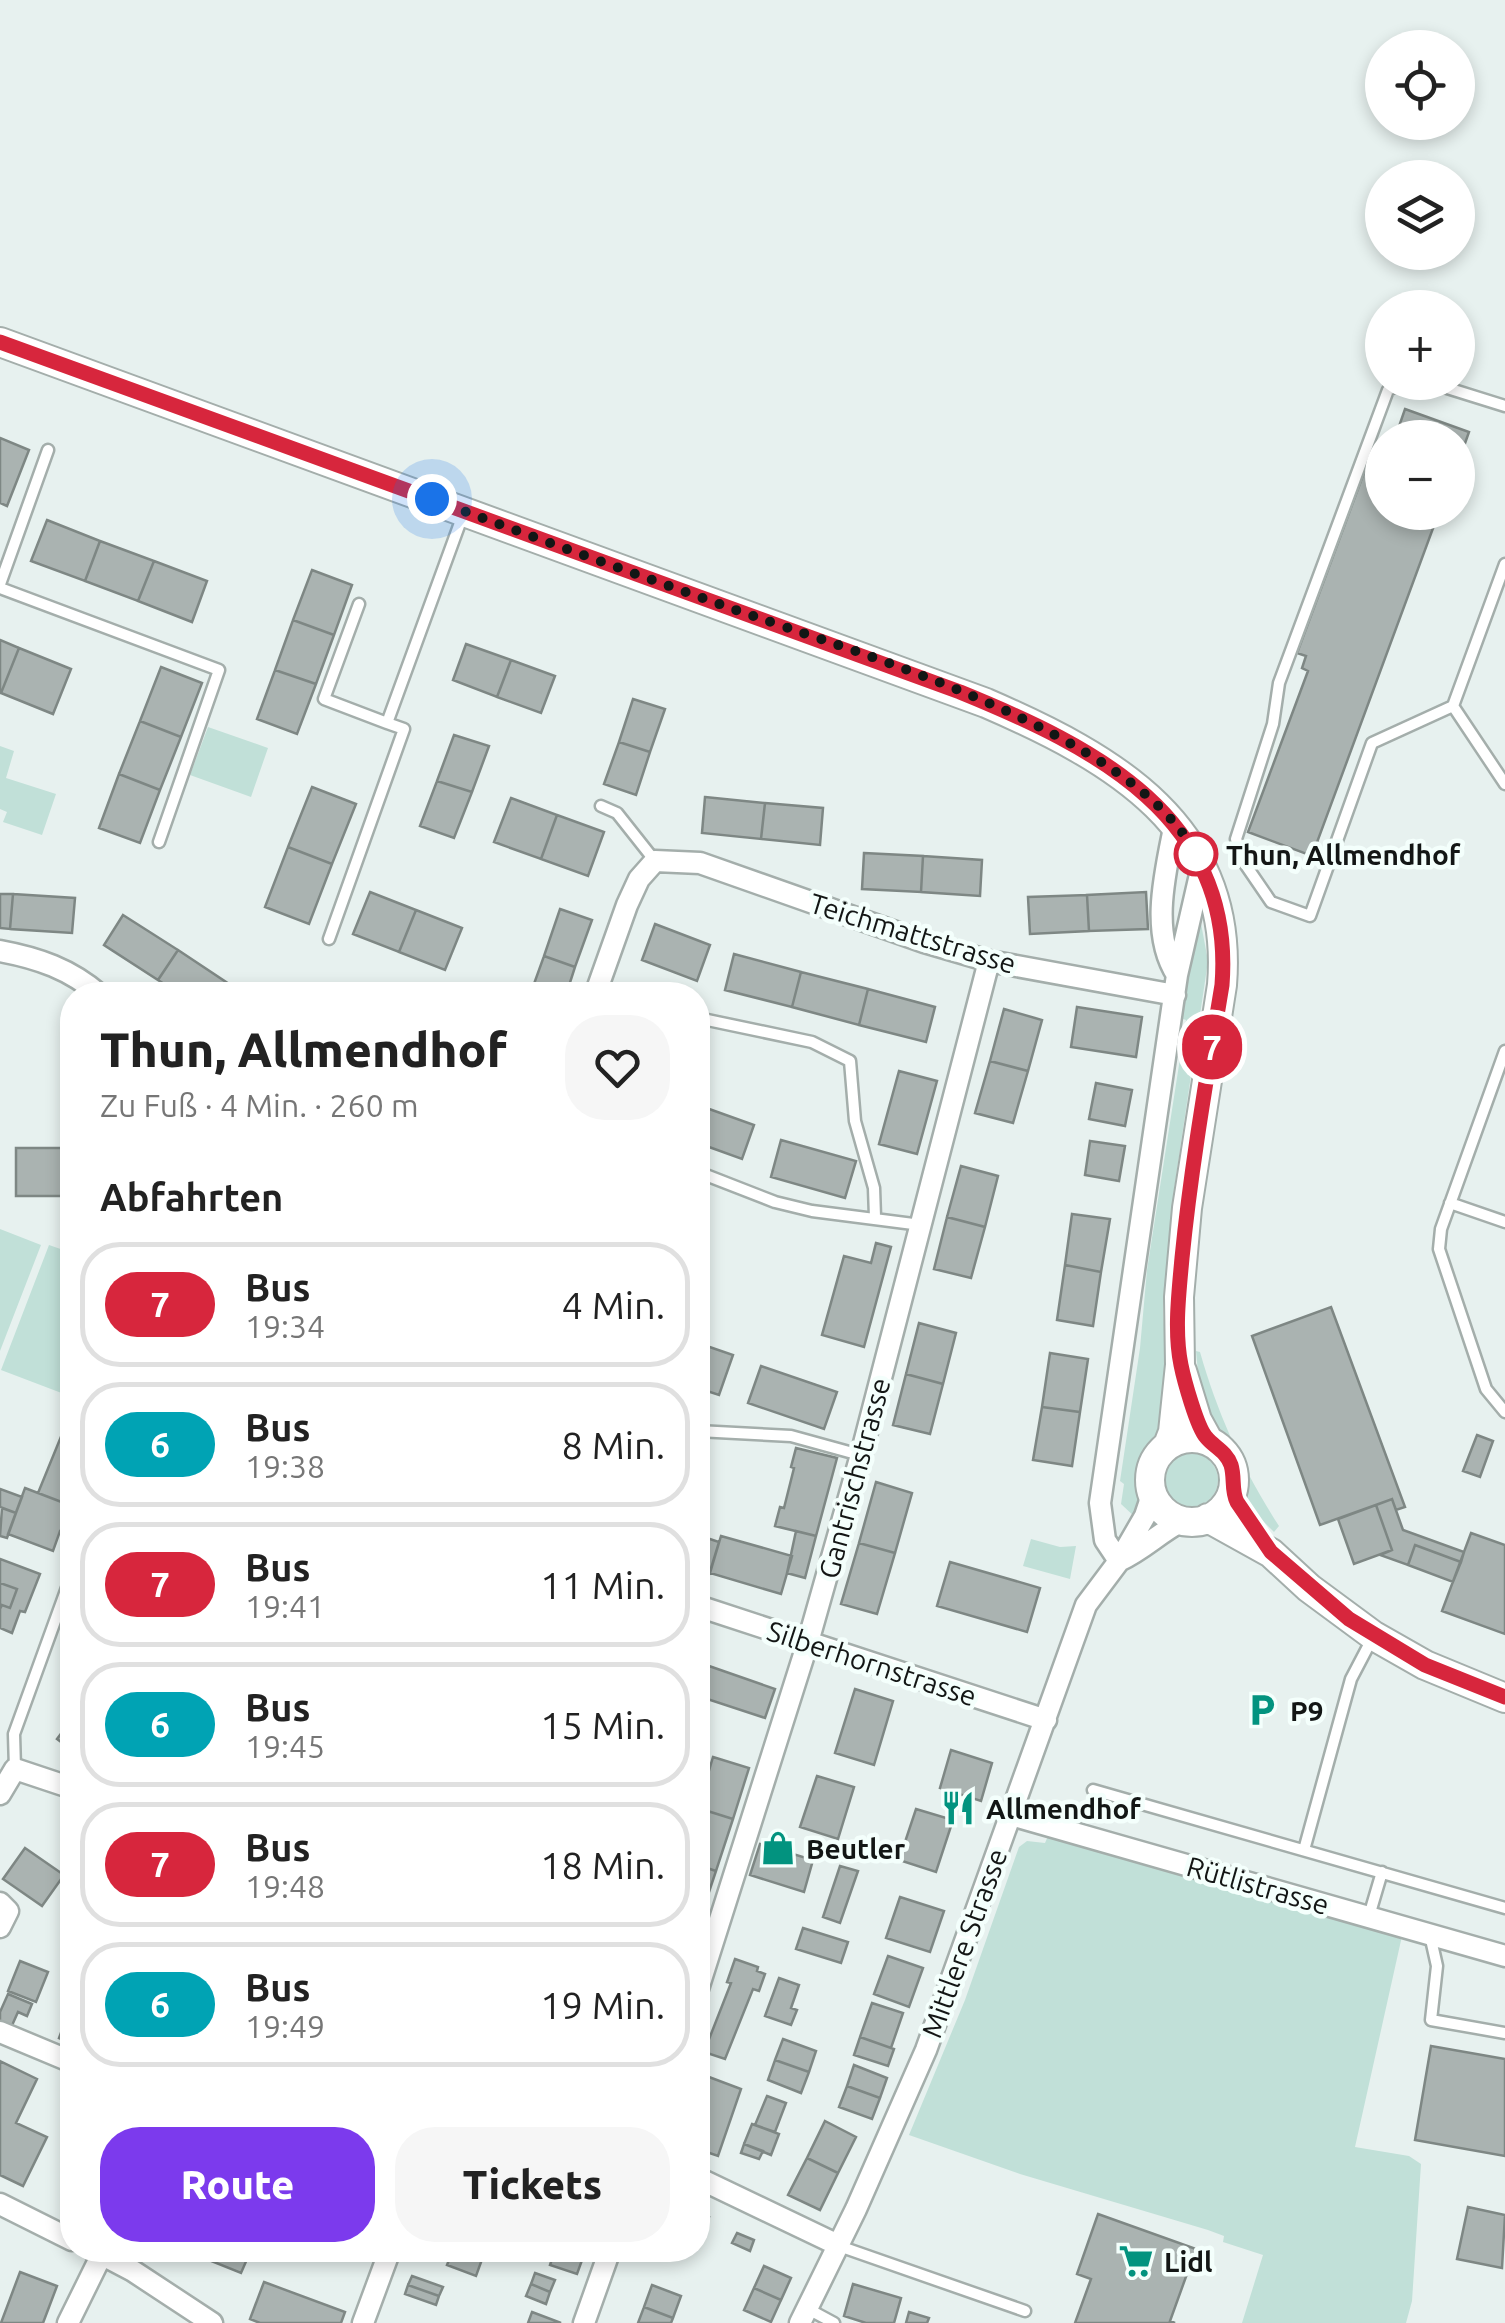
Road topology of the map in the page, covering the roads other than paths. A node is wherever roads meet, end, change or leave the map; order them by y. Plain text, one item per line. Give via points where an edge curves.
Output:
1 (0, 342) edge
2 (1475, 397) edge
3 (1384, 400) edge
4 (1505, 406) edge
5 (48, 450) dead end
6 (464, 511) junction
7 (1505, 564) edge
8 (0, 586) edge
9 (360, 604) dead end
10 (1453, 706) junction
11 (387, 723) junction
12 (1505, 784) edge
13 (601, 806) dead end
14 (1174, 823) junction
15 (159, 842) dead end
16 (655, 861) junction
17 (1202, 865) junction
18 (329, 939) dead end
19 (0, 950) edge
20 (989, 960) junction
21 (85, 982) edge
22 (599, 982) edge
23 (1176, 985) junction
24 (710, 1021) edge
25 (1505, 1051) edge
26 (710, 1177) edge
27 (1450, 1203) junction
28 (875, 1217) junction
29 (1505, 1222) edge
30 (920, 1225) junction
31 (1180, 1364) junction
32 (1505, 1412) edge
33 (710, 1432) edge
34 (1208, 1440) junction
35 (1168, 1445) junction
36 (862, 1455) junction
37 (1232, 1493) junction
38 (1152, 1495) junction
39 (1195, 1520) junction
40 (1271, 1552) junction
41 (1119, 1560) junction
42 (60, 1607) edge
43 (710, 1610) edge
44 (1374, 1636) junction
45 (808, 1642) junction
46 (1505, 1698) edge
47 (1046, 1720) junction
48 (15, 1769) junction
49 (60, 1784) edge
50 (1092, 1790) dead end
51 (0, 1794) edge
52 (1011, 1814) junction
53 (1304, 1850) junction
54 (1382, 1872) junction
55 (0, 1903) edge
56 (1505, 1908) edge
57 (1369, 1916) junction
58 (0, 1927) edge
59 (1430, 1934) junction
60 (710, 1952) edge
61 (1505, 1956) edge
62 (0, 2032) edge
63 (1505, 2033) edge
64 (60, 2057) edge
65 (710, 2184) edge
66 (0, 2204) edge
67 (60, 2234) edge
68 (838, 2246) junction
69 (95, 2262) edge
70 (116, 2262) edge
71 (386, 2262) edge
72 (606, 2262) edge
73 (1025, 2311) dead end
74 (803, 2316) edge
75 (68, 2323) edge
76 (212, 2323) edge
77 (363, 2323) edge
78 (584, 2323) edge
79 (834, 2323) edge

1 - 6 main road
2 - 4 lane
3 - 10 lane via 1279,683 1273,724 1236,839 1271,902 1310,916 1372,743
5 - 8 lane
6 - 11 lane
6 - 14 main road via 1022,718 1118,773
7 - 10 lane
8 - 15 lane via 219,670
9 - 11 lane via 324,699
10 - 12 lane
11 - 18 lane via 404,729
13 - 16 lane via 617,814
14 - 17 main road
14 - 23 street via 1163,926
16 - 20 street, Teichmattstrasse via 700,862
16 - 22 street via 639,880
17 - 23 street
17 - 31 main road via 1218,908 1223,966 1187,1208
19 - 21 street via 57,966
20 - 23 street, Teichmattstrasse
20 - 30 street, Gantrischstrasse
23 - 41 street via 1100,1503 1105,1540
24 - 28 lane via 812,1042 850,1061
25 - 27 lane
26 - 28 lane via 812,1212
27 - 29 lane
27 - 32 lane via 1439,1249 1444,1270 1486,1389
28 - 30 lane
30 - 36 street, Gantrischstrasse
31 - 34 main road
31 - 35 main road
33 - 36 lane via 790,1436
34 - 35 main road via 1183,1438
34 - 37 main road via 1228,1459
35 - 38 main road via 1151,1468
36 - 45 street, Gantrischstrasse
37 - 39 main road via 1223,1509
37 - 40 main road
38 - 39 main road via 1166,1514
38 - 41 street, Mittlere Strasse
39 - 40 main road
39 - 41 street, Mittlere Strasse via 1165,1530
40 - 44 main road
41 - 47 street, Mittlere Strasse via 1086,1605
42 - 48 lane via 14,1734
43 - 45 street, Silberhornstrasse
44 - 46 main road
44 - 53 lane via 1351,1679
45 - 47 street, Silberhornstrasse
45 - 60 street, Gantrischstrasse
47 - 52 street, Mittlere Strasse
48 - 49 street
48 - 51 street
50 - 53 lane
52 - 57 street, Rütlistrasse
52 - 68 street, Mittlere Strasse via 920,2064
53 - 54 lane
54 - 56 lane
54 - 57 lane
55 - 58 street via 8,1911
57 - 59 street, Rütlistrasse
59 - 61 street, Rütlistrasse
59 - 63 lane via 1437,1966 1430,2020
62 - 64 street
65 - 68 street
66 - 67 street
68 - 73 lane
68 - 74 street, Mittlere Strasse
69 - 75 street
70 - 76 street
71 - 77 street
72 - 78 street
74 - 79 lane

